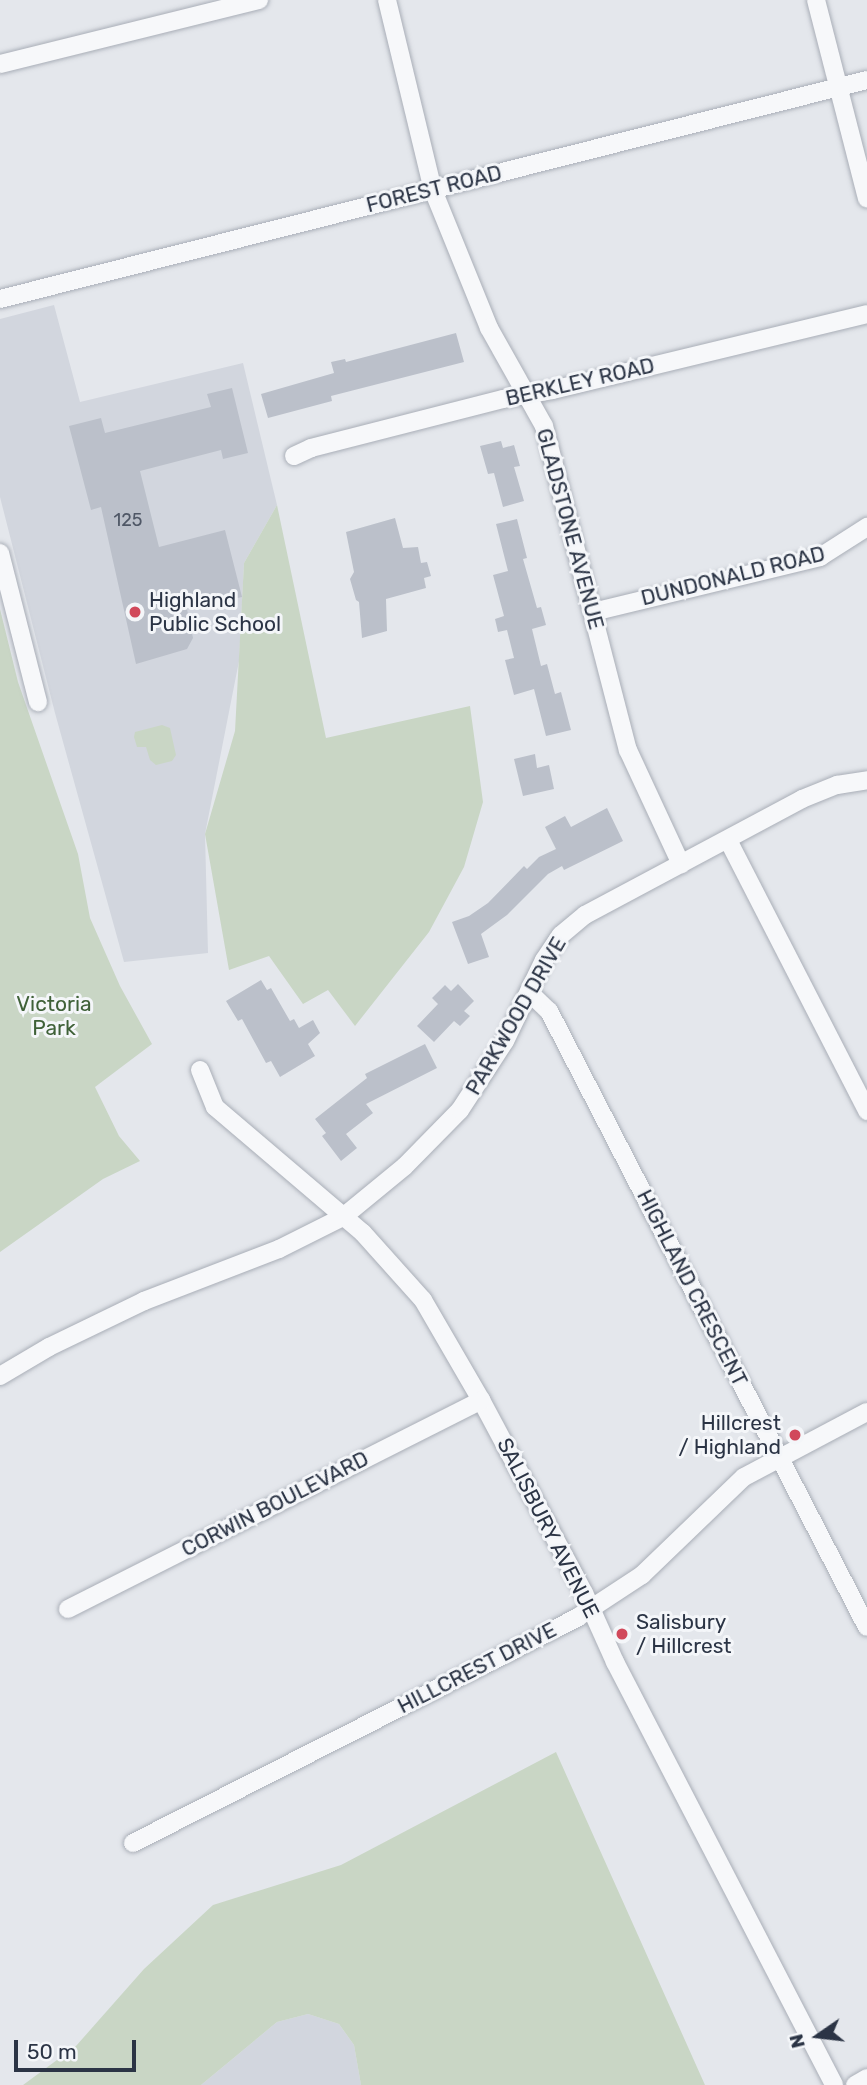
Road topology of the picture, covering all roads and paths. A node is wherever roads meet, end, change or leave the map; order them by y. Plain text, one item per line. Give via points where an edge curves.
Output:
1 (259, 0) edge
2 (387, 0) edge
3 (816, 0) edge
4 (0, 64) edge
5 (867, 80) edge
6 (839, 88) junction
7 (433, 190) junction
8 (867, 199) edge
9 (0, 299) edge
10 (867, 314) edge
11 (527, 394) junction
12 (294, 456) dead end
13 (867, 527) edge
14 (0, 554) edge
15 (593, 612) junction
16 (38, 702) dead end
17 (867, 780) edge
18 (728, 839) junction
19 (681, 863) junction
20 (528, 992) junction
21 (200, 1070) dead end
22 (867, 1111) edge
23 (343, 1217) junction
24 (0, 1376) edge
25 (481, 1400) junction
26 (867, 1412) edge
27 (779, 1457) junction
28 (68, 1609) dead end
29 (591, 1609) junction
30 (867, 1628) edge
31 (133, 1843) dead end
32 (867, 2078) edge
33 (834, 2085) edge
34 (855, 2085) edge

1 - 4 street
2 - 7 street, GLADSTONE AVENUE
3 - 6 street
5 - 6 street, FOREST ROAD
6 - 7 street, FOREST ROAD
6 - 8 street
7 - 9 street, FOREST ROAD
7 - 11 street, GLADSTONE AVENUE via 489,328
10 - 11 street, BERKLEY ROAD
11 - 12 street, BERKLEY ROAD
11 - 15 street, GLADSTONE AVENUE via 544,426
13 - 15 street, DUNDONALD ROAD via 820,557
14 - 16 street
15 - 19 street, GLADSTONE AVENUE via 628,750
17 - 18 street, PARKWOOD DRIVE via 837,785 802,799
18 - 19 street, PARKWOOD DRIVE
18 - 22 street
19 - 20 street, PARKWOOD DRIVE via 577,921 561,935
20 - 23 street, PARKWOOD DRIVE via 505,1041 460,1110 405,1166
20 - 27 street, HIGHLAND CRESCENT via 549,1011
21 - 23 street, SALISBURY AVENUE via 215,1107
23 - 24 street, PARKWOOD DRIVE via 279,1249 144,1301
23 - 25 street, SALISBURY AVENUE via 423,1300
25 - 28 street, CORWIN BOULEVARD
25 - 29 street, SALISBURY AVENUE
26 - 27 street, HILLCREST DRIVE
27 - 29 street, HILLCREST DRIVE via 744,1477 642,1576
27 - 30 street, HIGHLAND CRESCENT
29 - 31 street, HILLCREST DRIVE
29 - 33 street, SALISBURY AVENUE
32 - 34 street

